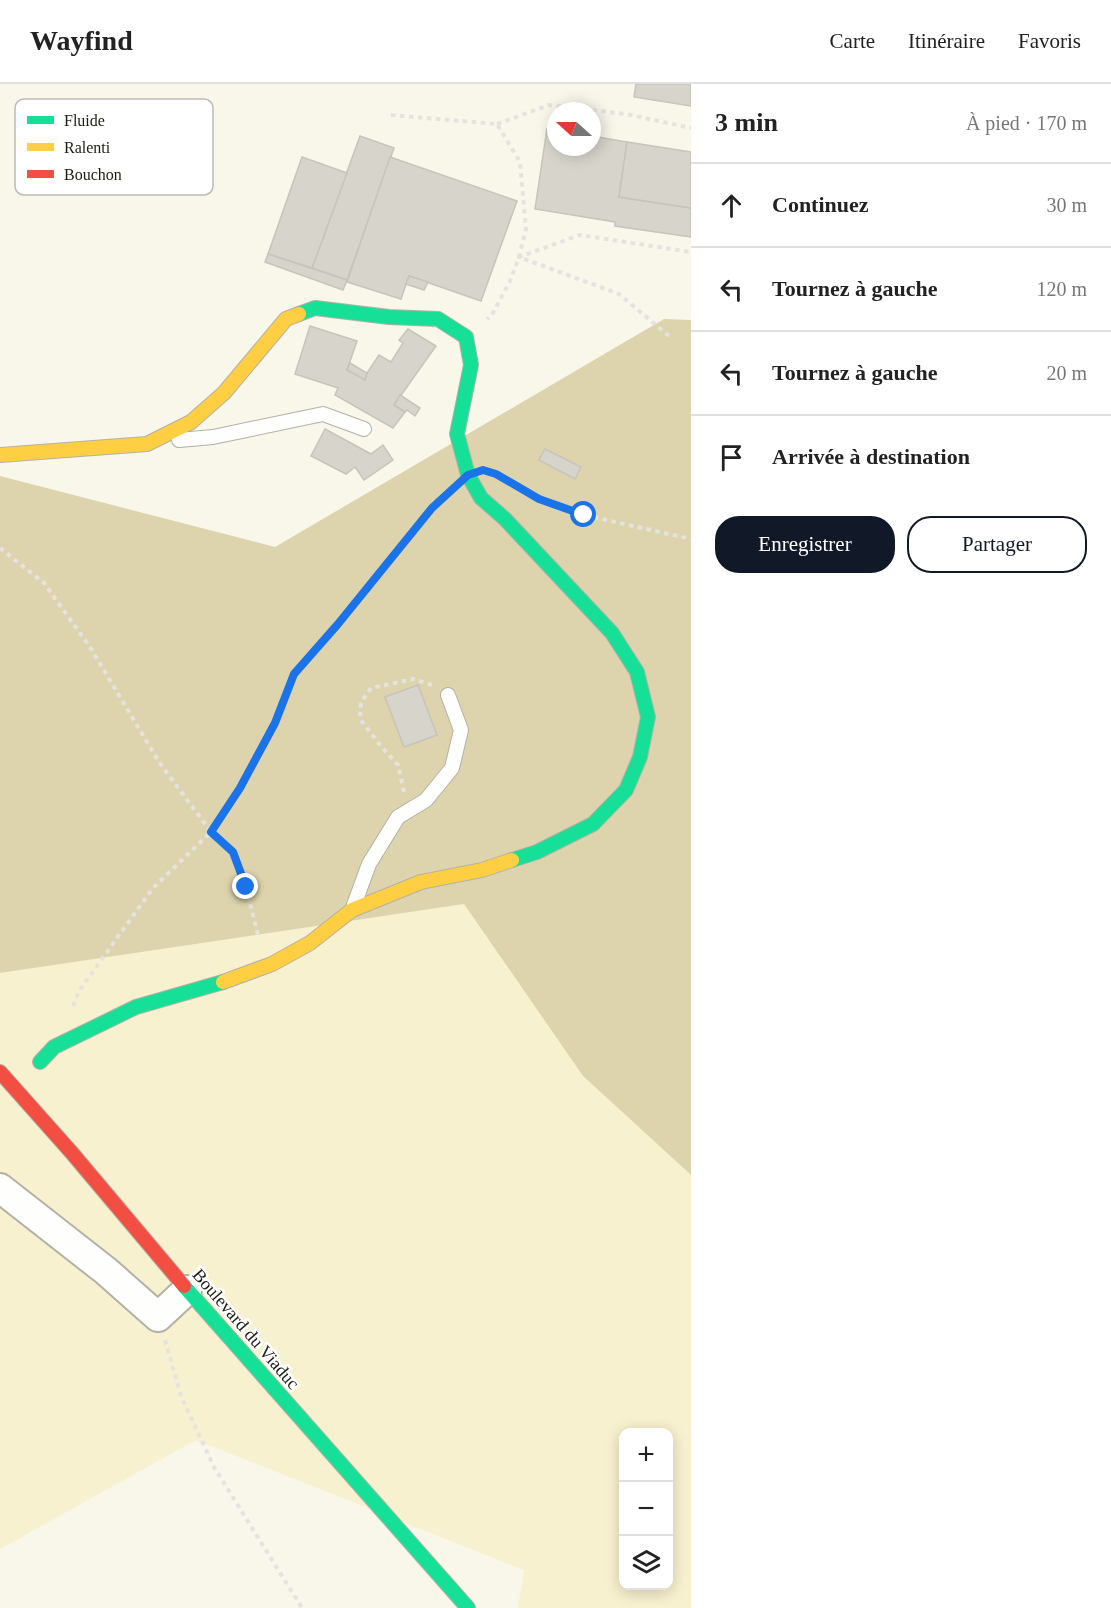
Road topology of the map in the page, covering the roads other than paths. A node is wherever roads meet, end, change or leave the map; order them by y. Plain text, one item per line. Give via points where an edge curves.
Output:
1 (364, 429) dead end
2 (147, 444) junction
3 (0, 455) edge
4 (448, 695) road end
5 (352, 910) junction
6 (40, 1062) dead end
7 (0, 1072) edge
8 (0, 1188) edge
9 (187, 1290) junction
10 (468, 1608) edge

1 - 2 lane via 323,414 213,436
2 - 3 street
2 - 5 street via 191,422 224,393 286,319 315,308 438,319 466,337 471,365 457,434 468,475 481,498 612,633 637,672 648,717 640,757 626,790 593,824 537,852 482,870 421,882
4 - 5 lane via 461,730 452,768 426,800 398,817 369,864
5 - 6 street via 310,943 272,963 221,983 136,1006 54,1047
7 - 9 street, Boulevard du Viaduc
8 - 9 street via 158,1317
9 - 10 street, Boulevard du Viaduc

